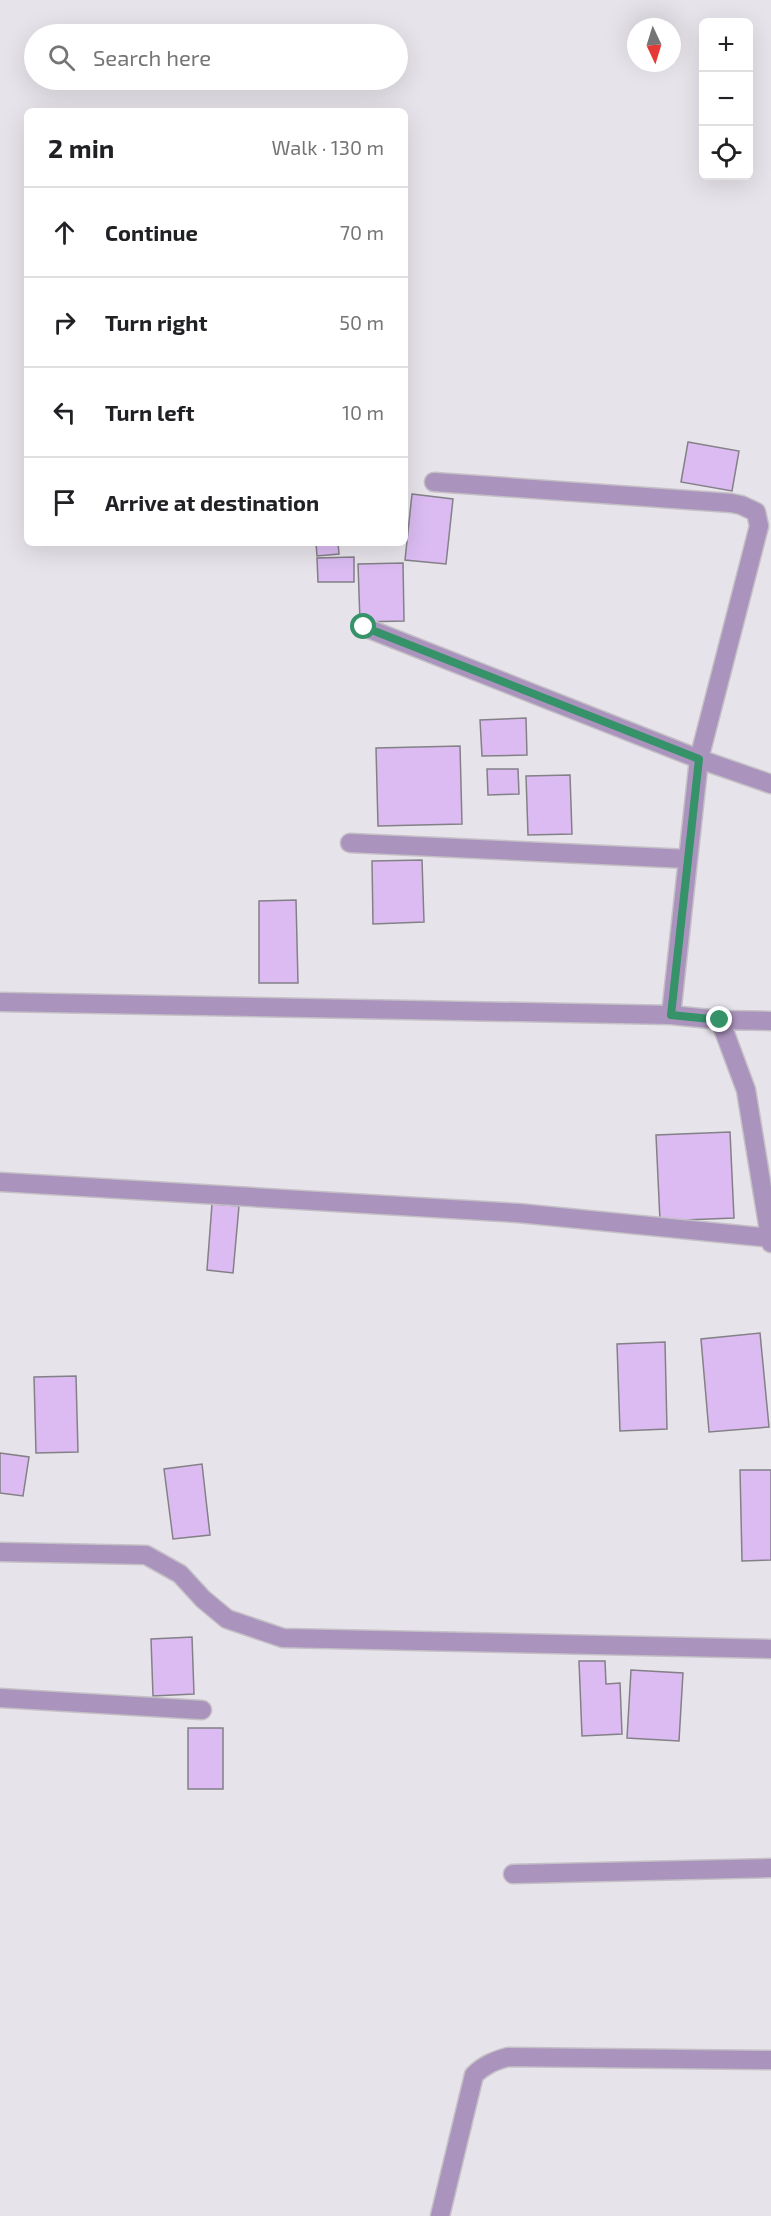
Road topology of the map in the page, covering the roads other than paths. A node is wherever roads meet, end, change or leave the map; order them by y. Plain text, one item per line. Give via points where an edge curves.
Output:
1 (434, 482) dead end
2 (364, 627) dead end
3 (699, 759) junction
4 (771, 784) edge
5 (350, 843) dead end
6 (688, 860) junction
7 (0, 1002) edge
8 (671, 1015) junction
9 (720, 1020) junction
10 (771, 1021) edge
11 (0, 1182) edge
12 (771, 1238) edge
13 (771, 1243) edge
14 (0, 1552) edge
15 (771, 1650) edge
16 (0, 1698) edge
17 (202, 1710) dead end
18 (771, 1868) edge
19 (513, 1874) dead end
20 (771, 2060) edge
21 (440, 2216) edge

1 - 3 street via 731,503 756,512 759,526
2 - 3 street
3 - 4 street
3 - 6 street
5 - 6 street
6 - 8 street
7 - 8 street
8 - 9 street
9 - 10 street
9 - 12 street via 746,1090
11 - 12 street via 518,1213
12 - 13 street
14 - 15 street via 147,1555 180,1574 227,1619 283,1638
16 - 17 street
18 - 19 street
20 - 21 street via 495,2060 474,2075

